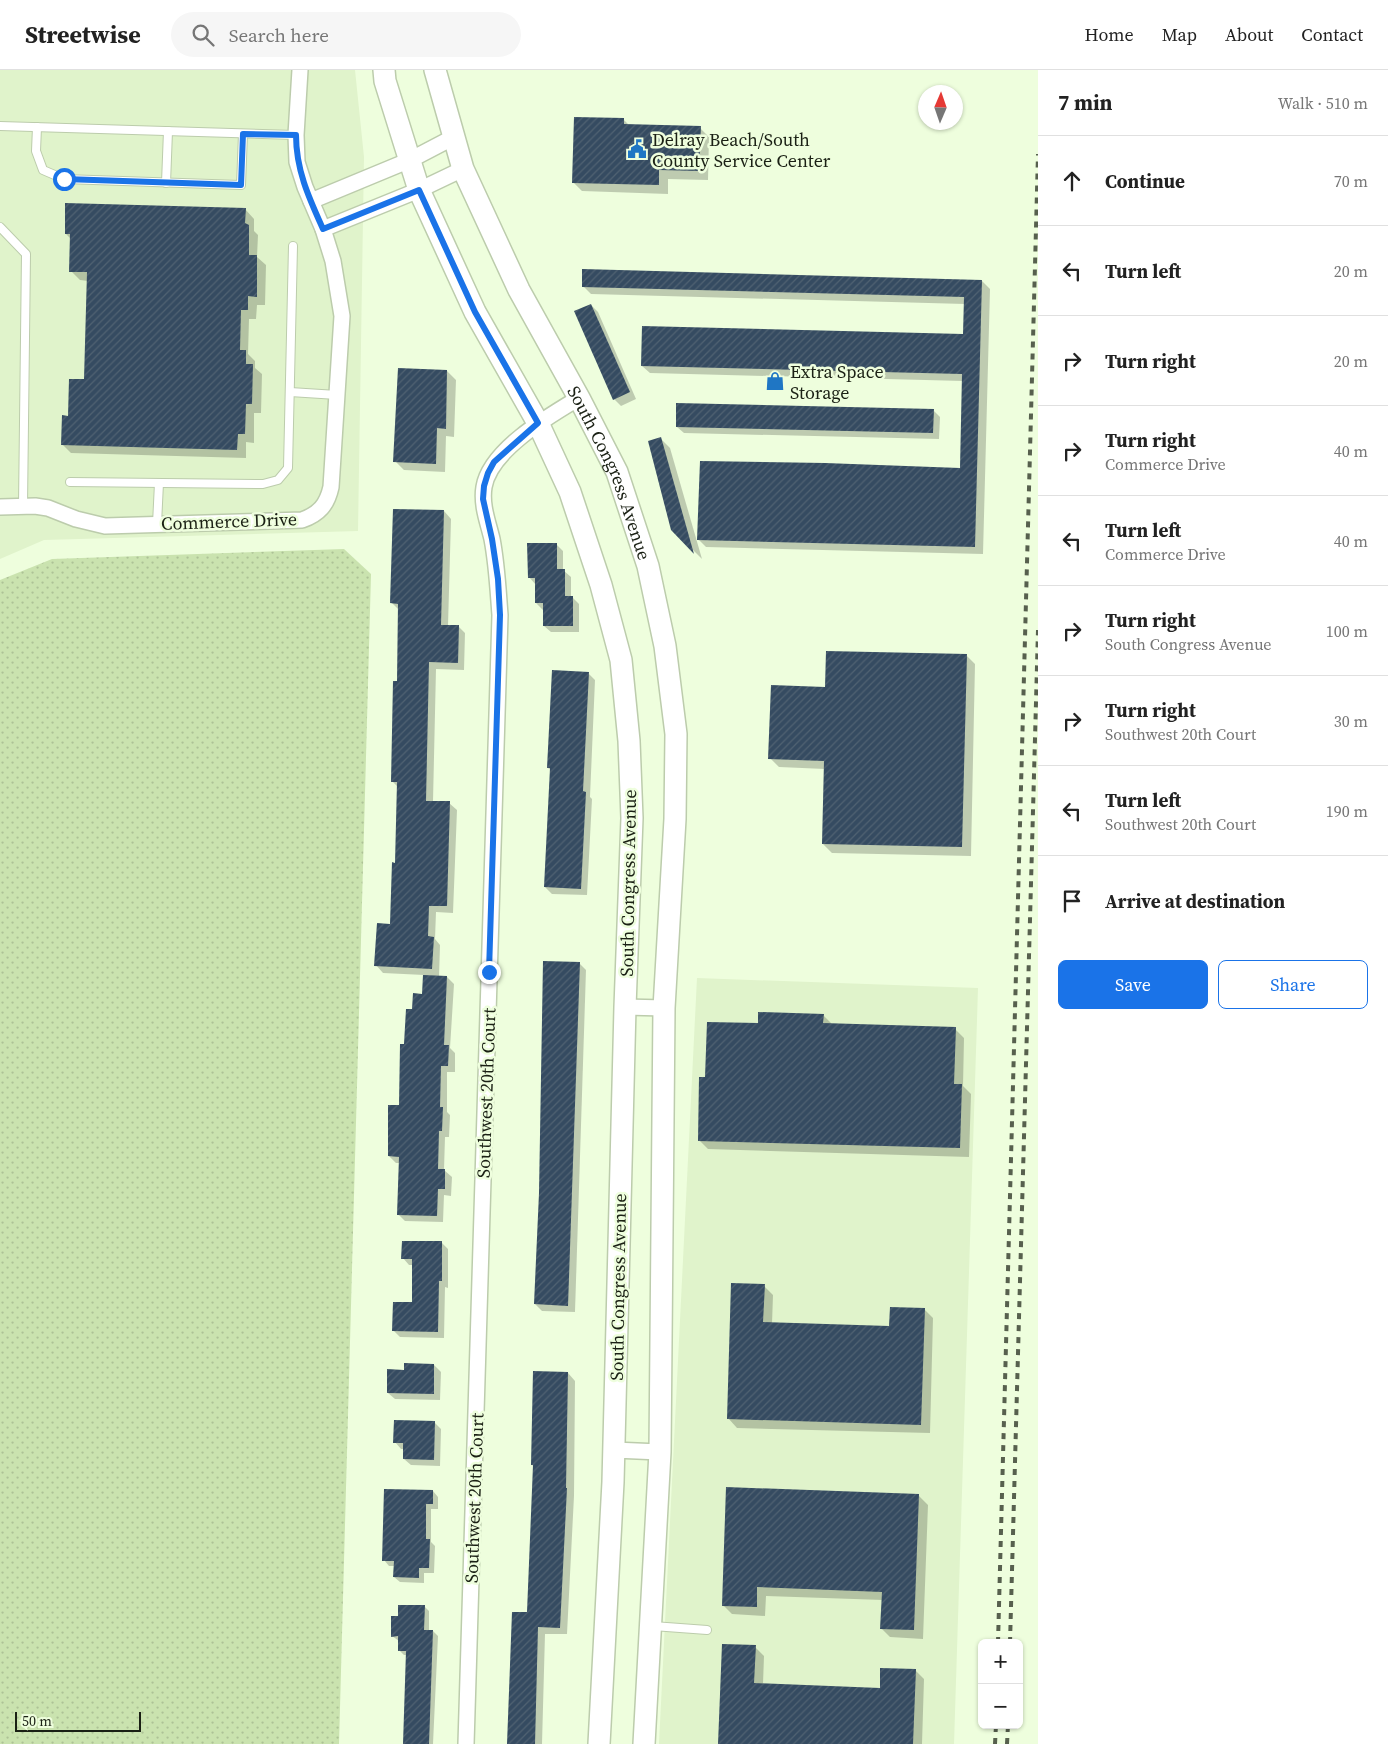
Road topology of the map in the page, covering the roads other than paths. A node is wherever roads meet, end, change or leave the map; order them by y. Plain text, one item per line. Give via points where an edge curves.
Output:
1 (300, 70) edge
2 (384, 70) edge
3 (435, 70) edge
4 (0, 126) edge
5 (37, 127) junction
6 (168, 132) junction
7 (243, 134) junction
8 (296, 135) junction
9 (454, 137) junction
10 (410, 160) junction
11 (463, 169) junction
12 (166, 183) junction
13 (419, 190) junction
14 (311, 201) junction
15 (0, 227) edge
16 (323, 229) junction
17 (293, 246) dead end
18 (290, 392) junction
19 (337, 395) junction
20 (579, 398) junction
21 (538, 423) junction
22 (70, 482) dead end
23 (159, 483) junction
24 (23, 506) junction
25 (0, 507) edge
26 (157, 524) junction
27 (625, 1007) junction
28 (664, 1008) junction
29 (614, 1450) junction
30 (660, 1452) junction
31 (650, 1626) junction
32 (707, 1630) dead end
33 (466, 1744) edge
34 (599, 1744) edge
35 (644, 1744) edge

1 - 8 street, Commerce Drive
2 - 10 main road, South Congress Avenue
3 - 9 main road, South Congress Avenue
4 - 5 lane
5 - 6 lane
5 - 12 lane via 36,151 43,170 64,179
6 - 7 lane
6 - 12 lane
7 - 8 lane
7 - 12 lane via 241,185
8 - 14 street, Commerce Drive via 297,162
9 - 10 street
9 - 11 main road, South Congress Avenue
10 - 13 main road, South Congress Avenue
10 - 14 street
11 - 13 street
11 - 20 main road, South Congress Avenue via 519,290
13 - 16 street
13 - 21 main road, South Congress Avenue via 475,312
14 - 16 street, Commerce Drive
15 - 24 lane via 26,254
16 - 19 street, Commerce Drive via 333,261 342,316
17 - 18 lane
18 - 19 lane
18 - 23 lane via 288,468 278,480 264,484
19 - 26 street, Commerce Drive via 331,487 325,504 313,516 302,520
20 - 21 street, Southwest 20th Court
20 - 28 main road, South Congress Avenue via 617,472 648,566 665,646 676,734 676,819
21 - 27 main road, South Congress Avenue via 570,492 601,585 621,660 632,818
21 - 33 street, Southwest 20th Court via 494,462 484,486 483,499 498,579 500,615
22 - 23 lane
23 - 26 lane
24 - 25 street, Commerce Drive
24 - 26 street, Commerce Drive via 48,508 105,526
27 - 28 street
27 - 29 main road, South Congress Avenue
28 - 30 main road, South Congress Avenue
29 - 30 street
29 - 34 main road, South Congress Avenue
30 - 31 main road, South Congress Avenue
31 - 32 lane
31 - 35 main road, South Congress Avenue

